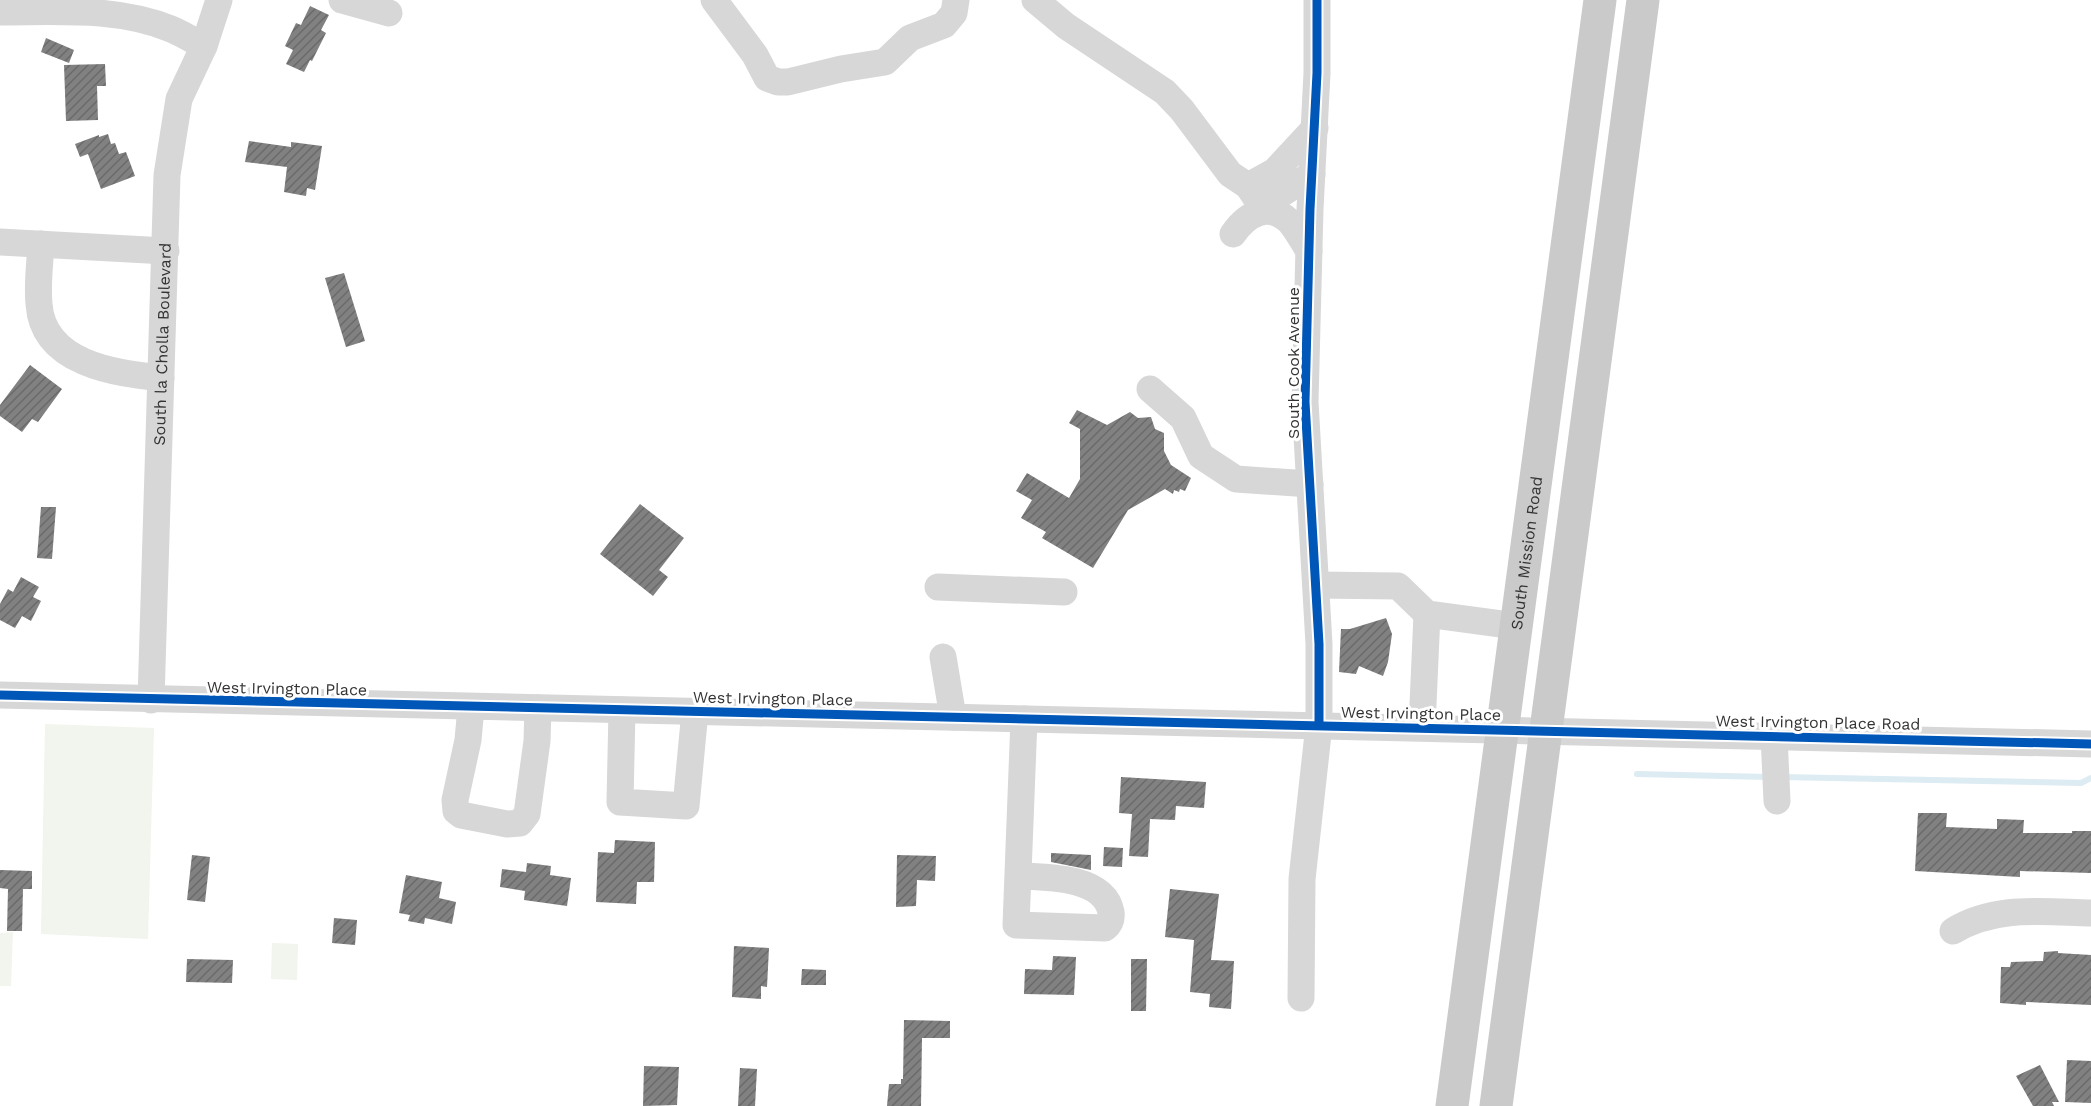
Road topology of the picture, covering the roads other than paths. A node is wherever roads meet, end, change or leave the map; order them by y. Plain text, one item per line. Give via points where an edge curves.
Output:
1 (219, 0) edge
2 (342, 0) edge
3 (714, 0) edge
4 (956, 0) edge
5 (1035, 0) edge
6 (1317, 0) edge
7 (1600, 0) edge
8 (1643, 0) edge
9 (78, 6) edge
10 (0, 12) edge
11 (389, 13) dead end
12 (204, 46) junction
13 (1588, 87) junction
14 (1630, 97) junction
15 (1315, 128) junction
16 (1312, 174) junction
17 (1248, 186) junction
18 (1264, 210) junction
19 (1233, 234) dead end
20 (0, 242) edge
21 (41, 244) junction
22 (166, 251) junction
23 (1309, 251) junction
24 (161, 378) junction
25 (1149, 389) dead end
26 (1310, 484) junction
27 (1316, 585) junction
28 (938, 587) dead end
29 (1064, 592) dead end
30 (1427, 614) junction
31 (1516, 626) junction
32 (943, 657) dead end
33 (0, 695) edge
34 (151, 700) junction
35 (471, 706) junction
36 (538, 708) junction
37 (622, 710) junction
38 (694, 711) junction
39 (953, 717) junction
40 (1024, 719) junction
41 (1319, 725) junction
42 (1422, 728) junction
43 (1502, 730) junction
44 (1545, 731) junction
45 (1774, 736) junction
46 (2091, 744) edge
47 (1776, 785) dead end
48 (1018, 876) dead end
49 (2091, 913) edge
50 (1953, 931) dead end
51 (1301, 998) dead end
52 (1452, 1106) edge
53 (1496, 1106) edge

1 - 12 street, South la Cholla Boulevard
2 - 11 street
3 - 4 street via 755,55 767,78 778,82 885,62 910,38 944,25 954,13
5 - 17 street via 1066,26 1165,92 1230,174
6 - 15 street, South Cook Avenue
7 - 13 main road, South Mission Road
8 - 14 main road
9 - 10 street
9 - 12 street via 146,20
12 - 22 street, South la Cholla Boulevard via 179,99 167,175
13 - 14 main road
13 - 31 main road, South Mission Road
14 - 44 main road
15 - 16 street, South Cook Avenue
15 - 17 street via 1275,171
16 - 18 street
16 - 23 street, South Cook Avenue
17 - 18 street
18 - 19 street via 1247,218
18 - 23 street via 1290,222
20 - 21 street
21 - 22 street
21 - 24 street via 39,305 45,327 60,348 95,367
22 - 24 street, South la Cholla Boulevard
23 - 26 street, South Cook Avenue via 1305,402
24 - 34 street, South la Cholla Boulevard
25 - 26 street via 1183,418 1201,456 1236,479
26 - 27 street, South Cook Avenue
27 - 30 street via 1398,586
27 - 41 street, South Cook Avenue
28 - 29 street
30 - 31 street
30 - 42 street
31 - 43 main road, South Mission Road
32 - 39 street
33 - 34 street, West Irvington Place
34 - 35 street, West Irvington Place
35 - 36 street, West Irvington Place
35 - 36 street via 456,811 507,824 520,823 526,814
36 - 37 street, West Irvington Place
37 - 38 street, West Irvington Place
37 - 38 street via 620,802 686,806
38 - 39 street, West Irvington Place
39 - 40 street, West Irvington Place
40 - 41 street, West Irvington Place
40 - 48 street
41 - 42 street, West Irvington Place
41 - 51 street, South Cook Avenue via 1302,879
42 - 43 street, West Irvington Place
43 - 44 street, West Irvington Place
43 - 52 main road, South Mission Road
44 - 45 street, West Irvington Place Road
44 - 53 main road
45 - 46 street, West Irvington Place Road
45 - 47 street
49 - 50 street via 2005,912 1969,921

